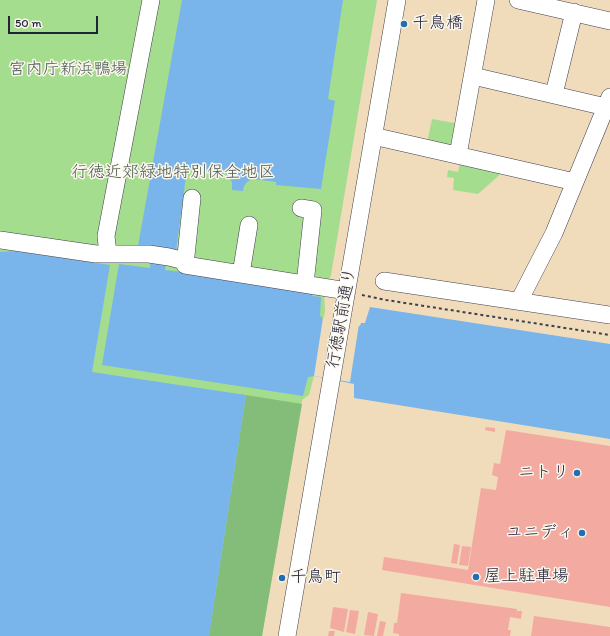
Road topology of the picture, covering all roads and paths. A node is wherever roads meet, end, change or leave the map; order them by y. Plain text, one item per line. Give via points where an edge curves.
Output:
1 (151, 0) edge
2 (397, 0) edge
3 (486, 0) edge
4 (518, 0) edge
5 (574, 12) junction
6 (610, 21) edge
7 (473, 76) junction
8 (554, 94) junction
9 (609, 104) edge
10 (373, 136) junction
11 (458, 155) junction
12 (575, 182) junction
13 (192, 198) dead end
14 (301, 208) dead end
15 (249, 225) dead end
16 (0, 240) edge
17 (108, 254) junction
18 (185, 261) junction
19 (241, 274) junction
20 (384, 281) dead end
21 (305, 284) junction
22 (354, 293) junction
23 (519, 301) junction
24 (610, 315) edge
25 (610, 335) edge
26 (287, 636) edge

1 - 17 street via 106,236
2 - 10 street, 行徳駅前通り
3 - 7 street
4 - 5 street
5 - 6 street
5 - 8 street
7 - 8 street
7 - 11 street
8 - 9 street
9 - 12 street
10 - 11 street
10 - 22 street, 行徳駅前通り
11 - 12 street
12 - 23 street via 554,233
13 - 18 street
14 - 21 street via 313,210
15 - 19 street
16 - 17 street
17 - 18 street via 149,254
18 - 19 street via 185,265
19 - 21 street
20 - 23 street
21 - 22 street
22 - 25 path
22 - 26 street, 行徳駅前通り via 341,320
23 - 24 street

